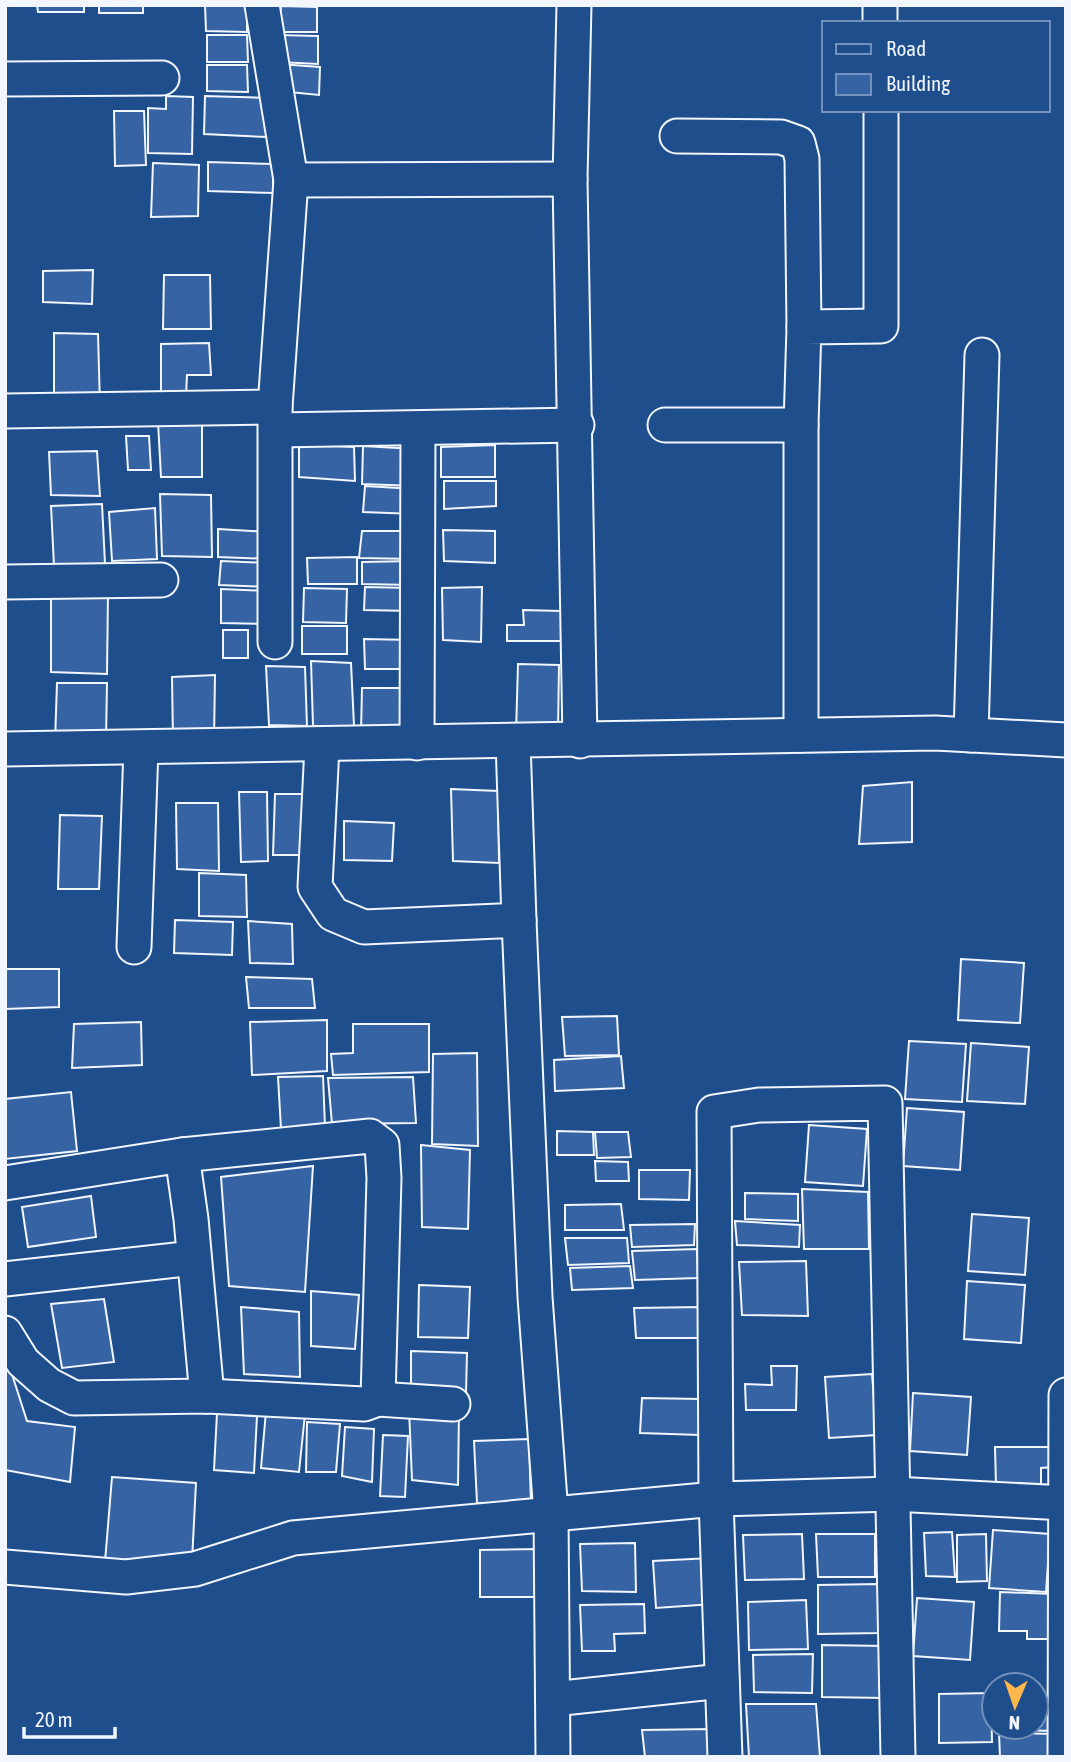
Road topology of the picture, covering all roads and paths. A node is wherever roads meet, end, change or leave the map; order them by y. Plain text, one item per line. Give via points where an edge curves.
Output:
1 (261, 5) edge
2 (574, 5) edge
3 (162, 78) dead end
4 (5, 79) edge
5 (881, 112) edge
6 (677, 136) dead end
7 (570, 179) junction
8 (291, 180) junction
9 (804, 327) junction
10 (982, 355) dead end
11 (5, 410) edge
12 (5, 418) edge
13 (276, 418) junction
14 (577, 425) junction
15 (665, 425) dead end
16 (800, 425) junction
17 (418, 430) junction
18 (161, 580) dead end
19 (5, 582) edge
20 (275, 642) dead end
21 (971, 735) junction
22 (801, 736) junction
23 (1066, 740) edge
24 (513, 741) junction
25 (580, 741) junction
26 (417, 743) junction
27 (322, 746) junction
28 (141, 748) junction
29 (5, 749) edge
30 (519, 920) junction
31 (134, 947) dead end
32 (182, 1155) junction
33 (5, 1183) edge
34 (194, 1258) junction
35 (5, 1279) edge
36 (5, 1333) edge
37 (1066, 1395) edge
38 (207, 1396) junction
39 (379, 1399) junction
40 (453, 1404) dead end
41 (893, 1494) junction
42 (716, 1499) junction
43 (1065, 1503) edge
44 (551, 1514) junction
45 (5, 1567) edge
46 (722, 1681) junction
47 (553, 1699) junction
48 (553, 1757) edge
49 (725, 1757) edge
50 (898, 1757) edge
51 (1065, 1757) edge

1 - 8 street
2 - 7 street
3 - 4 street
5 - 9 street via 881,326
6 - 9 street via 781,137 797,142 802,159
7 - 8 street
7 - 14 street
8 - 13 street
9 - 16 street
10 - 21 street
11 - 12 street
11 - 13 street
13 - 17 street
13 - 20 street
14 - 17 street
14 - 25 street
15 - 16 street
16 - 22 street
17 - 26 street
18 - 19 street
21 - 22 street
21 - 23 street
22 - 25 street
24 - 25 street
24 - 26 street
24 - 30 street
26 - 27 street
27 - 28 street
27 - 30 street via 315,887 333,914 364,927
28 - 29 street
28 - 31 street
30 - 44 street via 535,1297
32 - 33 street
32 - 34 street
32 - 39 street via 370,1136 382,1144
34 - 35 street
34 - 38 street
36 - 38 street via 23,1362 49,1385 75,1398
37 - 43 street
38 - 39 street via 364,1404
39 - 40 street
41 - 42 street
41 - 42 street via 885,1103 759,1105 714,1112
41 - 43 street
41 - 50 street
42 - 44 street
42 - 46 street
43 - 51 street
44 - 45 street via 293,1538 195,1569 126,1577
44 - 47 street
46 - 47 street
46 - 49 street
47 - 48 street

